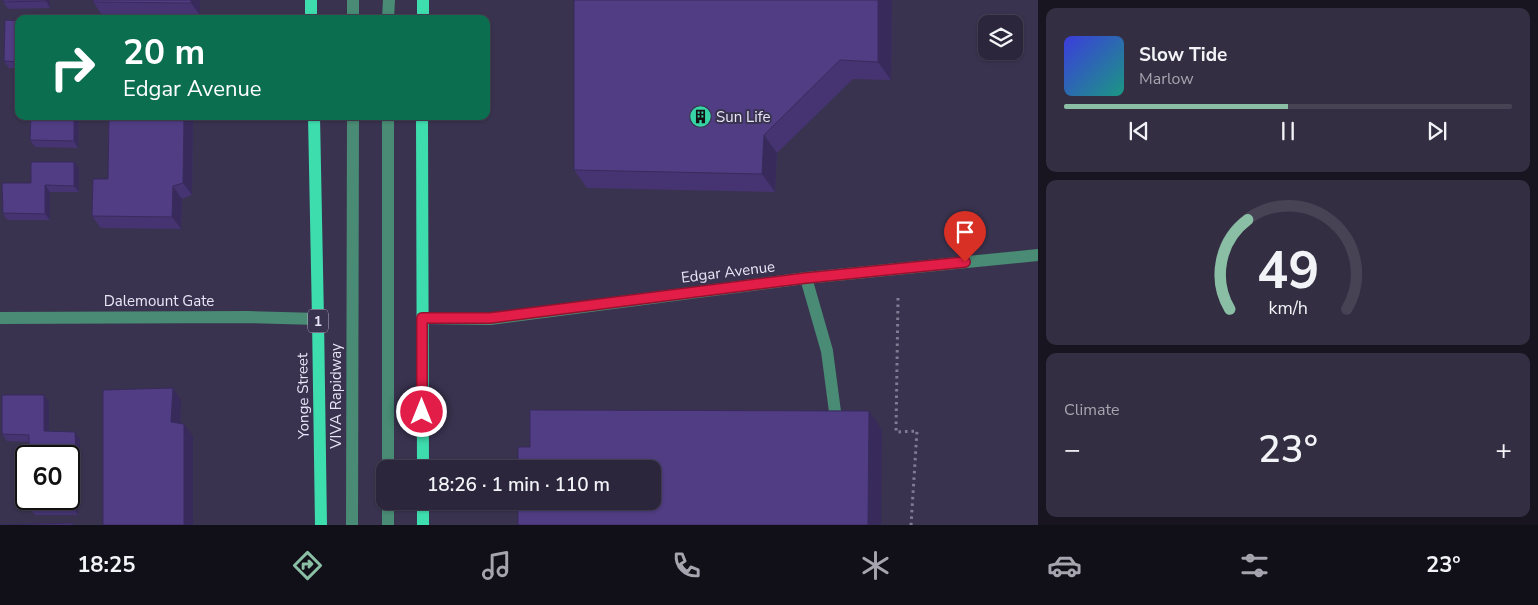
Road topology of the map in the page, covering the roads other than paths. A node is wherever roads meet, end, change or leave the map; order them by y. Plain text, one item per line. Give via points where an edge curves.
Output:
1 (311, 0) edge
2 (353, 0) edge
3 (389, 0) edge
4 (423, 0) edge
5 (311, 15) edge
6 (353, 15) edge
7 (388, 15) edge
8 (423, 15) edge
9 (314, 120) edge
10 (353, 120) edge
11 (388, 120) edge
12 (422, 120) edge
13 (1038, 255) edge
14 (806, 278) junction
15 (0, 318) edge
16 (422, 318) junction
17 (318, 319) junction
18 (838, 430) edge
19 (388, 460) edge
20 (423, 460) edge
21 (388, 510) edge
22 (423, 510) edge
23 (321, 525) edge
24 (352, 525) edge
25 (388, 525) edge
26 (423, 525) edge

1 - 5 main road
2 - 6 street
3 - 7 street
4 - 8 main road
9 - 17 main road, Yonge Street / 1
10 - 24 street, VIVA Rapidway
11 - 19 street
12 - 16 main road
13 - 14 street, Edgar Avenue
14 - 16 street, Edgar Avenue via 490,318
14 - 18 street via 827,351
15 - 17 street, Dalemount Gate
16 - 20 main road
17 - 23 main road, Yonge Street / 1
21 - 25 street
22 - 26 main road

